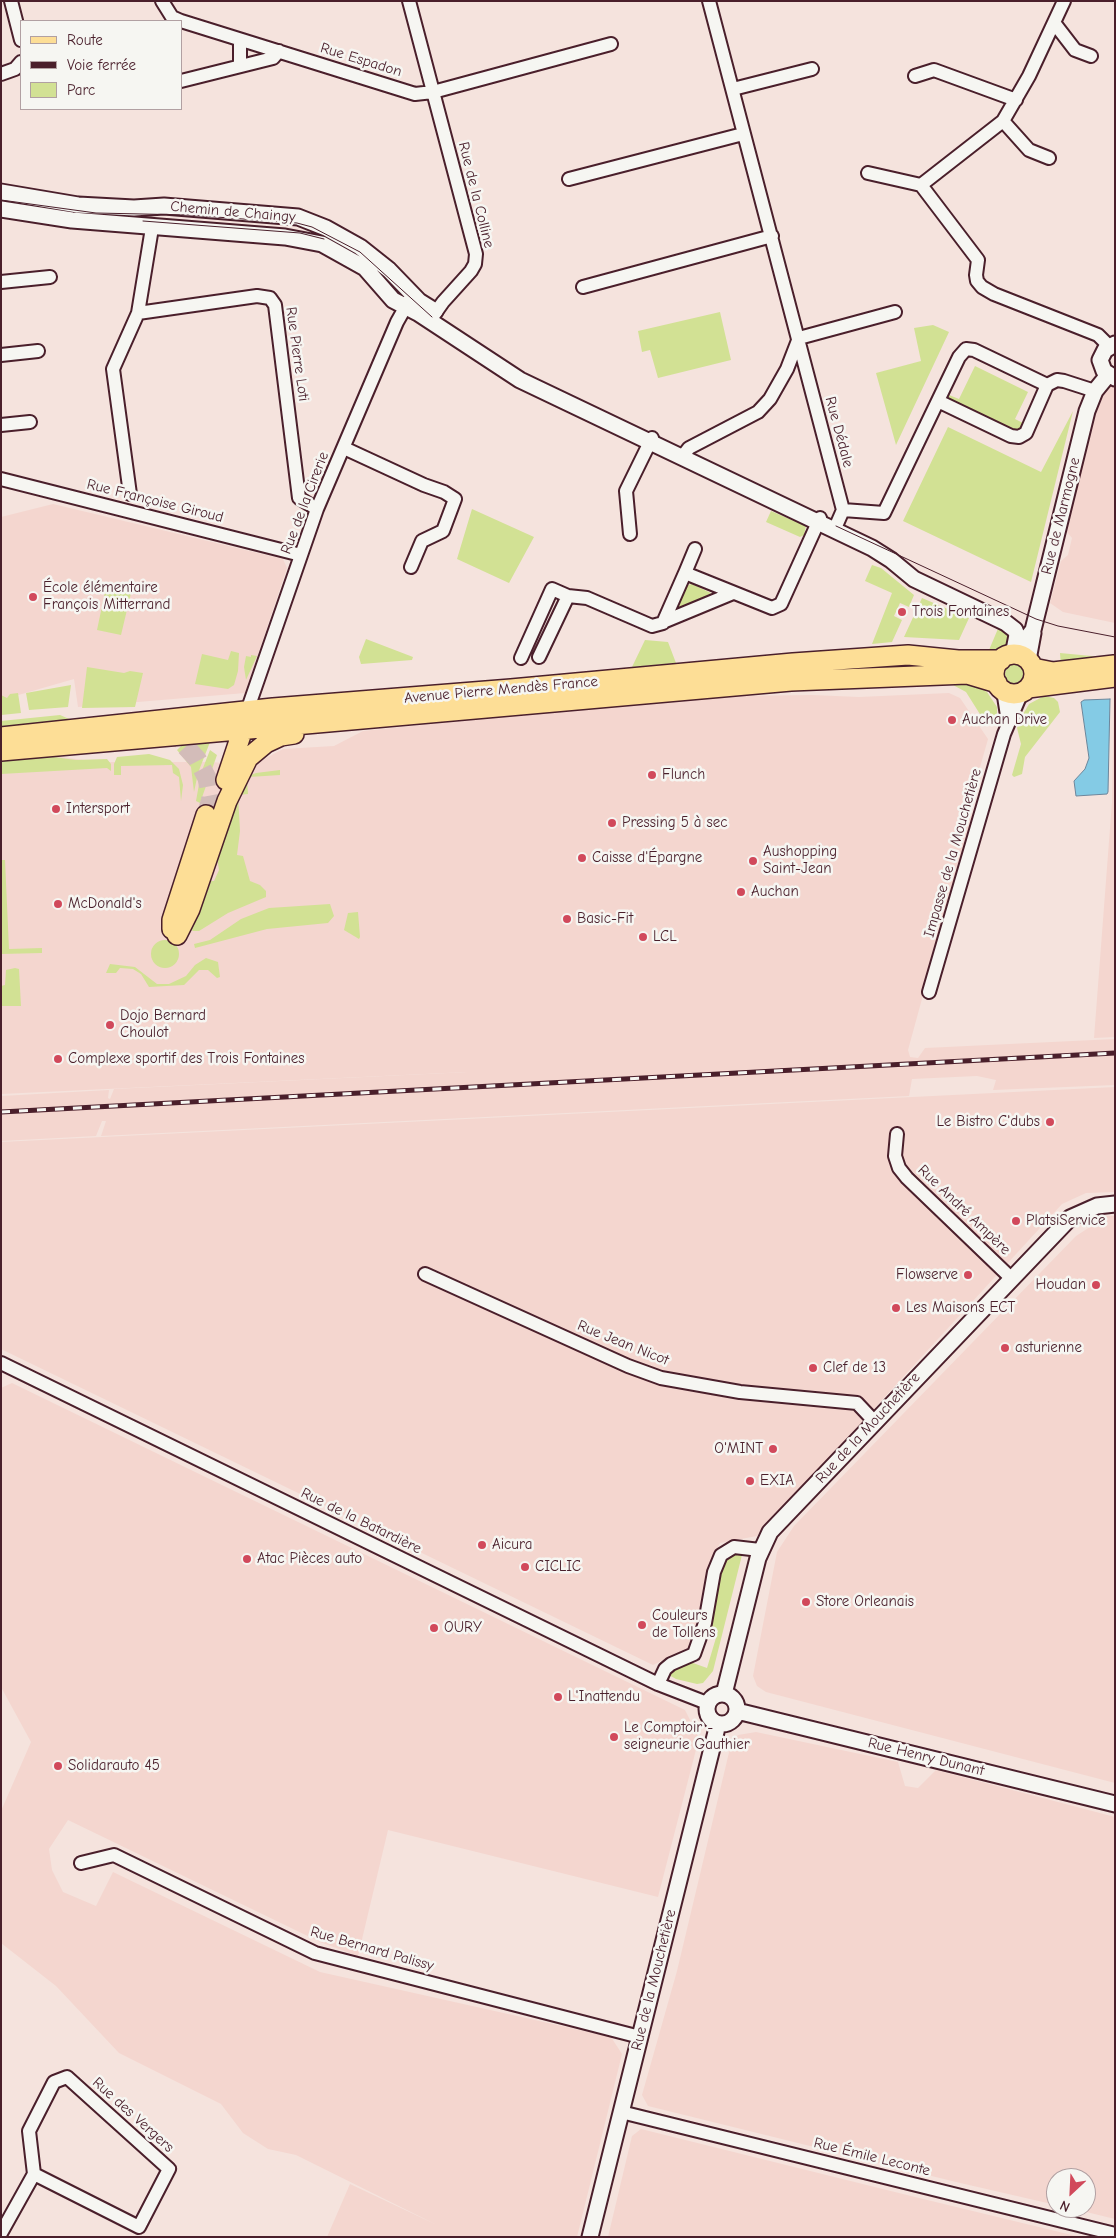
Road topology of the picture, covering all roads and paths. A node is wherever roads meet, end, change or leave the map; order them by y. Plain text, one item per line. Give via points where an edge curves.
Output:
1 (11, 1) edge
2 (162, 1) edge
3 (409, 1) edge
4 (710, 1) edge
5 (1064, 1) edge
6 (179, 20) edge
7 (182, 21) edge
8 (1055, 24) junction
9 (20, 36) edge
10 (240, 40) junction
11 (611, 44) dead end
12 (279, 51) junction
13 (1091, 56) dead end
14 (20, 63) edge
15 (240, 66) junction
16 (812, 69) dead end
17 (1, 74) edge
18 (916, 76) dead end
19 (182, 81) edge
20 (733, 89) junction
21 (434, 92) junction
22 (1016, 100) junction
23 (1003, 121) junction
24 (743, 134) junction
25 (1049, 158) dead end
26 (868, 172) dead end
27 (569, 179) dead end
28 (921, 185) junction
29 (1, 192) edge
30 (1, 209) edge
31 (152, 228) junction
32 (772, 236) junction
33 (50, 277) dead end
34 (1, 282) edge
35 (583, 287) dead end
36 (422, 310) junction
37 (895, 312) dead end
38 (138, 313) junction
39 (799, 338) junction
40 (1112, 345) edge
41 (38, 351) dead end
42 (1, 355) edge
43 (1111, 377) edge
44 (1047, 384) junction
45 (1095, 391) junction
46 (938, 401) junction
47 (30, 422) dead end
48 (1, 425) edge
49 (651, 440) junction
50 (344, 448) junction
51 (683, 455) junction
52 (1, 479) edge
53 (130, 494) dead end
54 (317, 509) junction
55 (843, 510) junction
56 (828, 525) junction
57 (630, 534) dead end
58 (695, 549) dead end
59 (301, 555) junction
60 (411, 567) dead end
61 (685, 573) junction
62 (733, 593) junction
63 (568, 596) junction
64 (663, 622) junction
65 (539, 657) dead end
66 (521, 658) dead end
67 (1019, 661) junction
68 (1115, 665) edge
69 (1115, 677) edge
70 (1000, 687) junction
71 (1025, 690) junction
72 (248, 710) junction
73 (225, 713) junction
74 (348, 721) junction
75 (1008, 722) junction
76 (241, 729) junction
77 (137, 731) dead end
78 (1, 737) edge
79 (1, 742) edge
80 (1, 751) edge
81 (206, 815) tunnel mouth
82 (178, 928) junction
83 (929, 992) dead end
84 (897, 1134) dead end
85 (1115, 1204) edge
86 (424, 1274) dead end
87 (1011, 1278) junction
88 (1, 1363) edge
89 (874, 1421) junction
90 (760, 1550) junction
91 (658, 1684) junction
92 (724, 1694) junction
93 (707, 1703) junction
94 (737, 1711) junction
95 (718, 1724) junction
96 (1115, 1804) edge
97 (81, 1863) dead end
98 (640, 2037) junction
99 (621, 2112) junction
100 (34, 2174) junction
101 (1, 2233) edge
102 (1115, 2234) edge
103 (590, 2237) edge

1 - 9 street
2 - 6 street, Rue Espadon via 172,17
3 - 21 street, Rue de la Colline
4 - 20 street, Rue Dédale
5 - 8 street
7 - 10 street, Rue Espadon
8 - 13 street via 1075,50
8 - 22 street
10 - 12 street, Rue Espadon
10 - 15 street
11 - 21 street
12 - 15 street via 273,58
12 - 21 street, Rue Espadon via 415,94
14 - 17 street via 16,69
15 - 19 street
16 - 20 street
18 - 22 street via 934,70
20 - 24 street, Rue Dédale
21 - 36 street, Rue de la Colline via 476,254 471,271
22 - 23 street
23 - 25 street via 1029,150
23 - 28 street
24 - 27 street
24 - 32 street, Rue Dédale
26 - 28 street
28 - 40 street via 978,260 976,275 982,287 1098,335
29 - 36 street, Chemin de Chaingy via 78,205 164,206 298,217 360,246 389,270
30 - 31 street, Chemin de Chaingy
31 - 36 street, Chemin de Chaingy via 285,238 322,244 365,268 393,300
31 - 38 street
32 - 35 street
32 - 39 street, Rue Dédale
33 - 34 street
36 - 49 street via 520,380
36 - 50 street, Rue de la Cirerie via 397,322
37 - 39 street
38 - 53 street via 113,369
38 - 54 street, Rue Pierre Loti via 256,296 270,298 275,305 299,498
39 - 51 street via 783,377 764,405 741,422 689,448
39 - 55 street, Rue Dédale
40 - 43 street via 1104,350 1100,360 1104,371
41 - 42 street
43 - 45 street, Rue de Marmogne
44 - 45 street via 1064,381
44 - 46 street via 966,349
44 - 46 street via 1026,433 1019,437
45 - 67 street, Rue de Marmogne via 1087,411 1033,630
46 - 55 street via 884,513
47 - 48 street
49 - 51 street
49 - 57 street via 626,491
50 - 54 street, Rue de la Cirerie
50 - 60 street via 455,498 443,531 422,541
51 - 56 street
52 - 59 street, Rue Françoise Giroud
54 - 59 street, Rue de la Cirerie
55 - 56 street
56 - 62 street via 781,604 772,608
56 - 67 street via 882,554 914,579 1006,623 1015,630
58 - 61 street
59 - 72 street, Rue de la Cirerie
61 - 62 street
61 - 64 street
62 - 64 street
63 - 64 street via 588,598 652,626
63 - 65 street
63 - 66 street via 552,588
67 - 68 main road, Avenue Pierre Mendès France via 1053,672
67 - 70 main road via 995,673
67 - 71 main road via 1033,679
67 - 72 main road, Avenue Pierre Mendès France via 908,655
69 - 71 main road, Avenue Pierre Mendès France
70 - 71 main road, Avenue Pierre Mendès France via 1015,694
70 - 74 main road, Avenue Pierre Mendès France via 967,674 791,681
70 - 75 street, Impasse de la Mouchetière
71 - 75 street, Impasse de la Mouchetière
72 - 73 main road, Avenue Pierre Mendès France
72 - 76 street, Rue de la Cirerie
73 - 76 main road
73 - 78 main road, Avenue Pierre Mendès France
74 - 76 main road, Avenue Pierre Mendès France
74 - 82 main road via 332,730 280,736 248,758 227,801 190,909
75 - 83 street, Impasse de la Mouchetière
76 - 80 main road, Avenue Pierre Mendès France
76 - 82 main road
77 - 79 main road
81 - 82 main road via 172,920
84 - 87 street, Rue André Ampère via 895,1156 899,1168
85 - 87 street, Rue de la Mouchetière via 1089,1209 1070,1218
86 - 89 street, Rue Jean Nicot via 661,1378 740,1392 857,1403
87 - 89 street, Rue de la Mouchetière
88 - 91 street, Rue de la Batardière
89 - 90 street, Rue de la Mouchetière via 776,1525
90 - 91 street via 734,1547 721,1555 694,1654 671,1664
90 - 92 street, Rue de la Mouchetière
91 - 93 street, Rue de la Batardière
92 - 93 street via 714,1696
92 - 94 street via 732,1698
93 - 95 street via 709,1718
94 - 95 street via 730,1722
94 - 96 street, Rue Henry Dunant
95 - 98 street, Rue de la Mouchetière
97 - 98 street, Rue Bernard Palissy via 114,1855 315,1953
98 - 99 street, Rue de la Mouchetière
99 - 102 street, Rue Émile Leconte
99 - 103 street, Rue de la Mouchetière
100 - 100 street, Rue des Vergers via 140,2227 169,2169 67,2077 54,2082 29,2131
100 - 101 street

